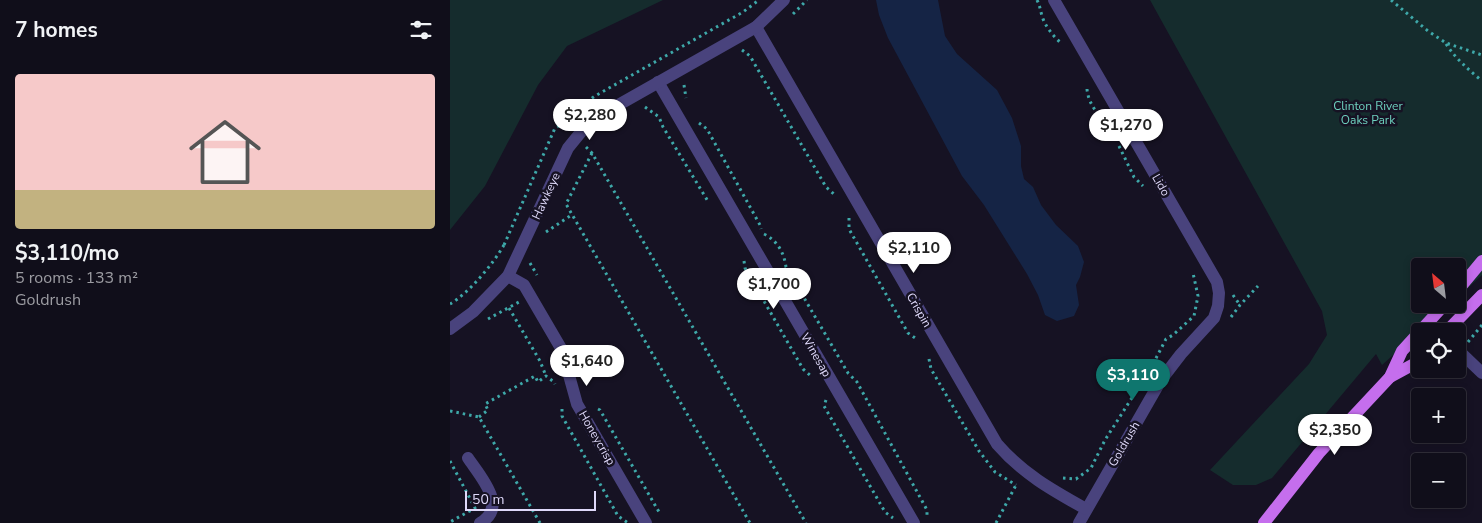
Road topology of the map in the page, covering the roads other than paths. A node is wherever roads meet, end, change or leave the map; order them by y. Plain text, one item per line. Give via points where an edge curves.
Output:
1 (784, 0) edge
2 (1054, 0) edge
3 (756, 27) junction
4 (658, 82) junction
5 (1482, 260) edge
6 (508, 276) junction
7 (1466, 280) edge
8 (1219, 293) joint
9 (1482, 295) edge
10 (1437, 313) edge
11 (1455, 323) edge
12 (450, 328) edge
13 (1466, 358) edge
14 (1411, 366) edge
15 (1482, 373) edge
16 (1390, 377) junction
17 (468, 458) dead end
18 (1086, 510) junction
19 (480, 523) edge
20 (646, 523) edge
21 (914, 523) edge
22 (1079, 523) edge
23 (1264, 523) edge

1 - 3 street, Hawkeye
2 - 8 street, Lido via 1217,282
3 - 4 street, Hawkeye
3 - 18 street, Crispin via 997,444 1038,481
4 - 6 street, Hawkeye via 590,121 578,134 568,148
4 - 21 street, Winesap
5 - 7 main road
6 - 12 street, Hawkeye via 473,312
6 - 20 street, Honeycrisp via 524,285 562,350 577,404
8 - 18 street, Goldrush via 1214,318 1161,380
9 - 11 main road
10 - 16 main road via 1402,351
13 - 15 street
14 - 16 main road
16 - 23 main road via 1319,453
17 - 19 street via 493,498 488,519
18 - 22 street, Goldrush

